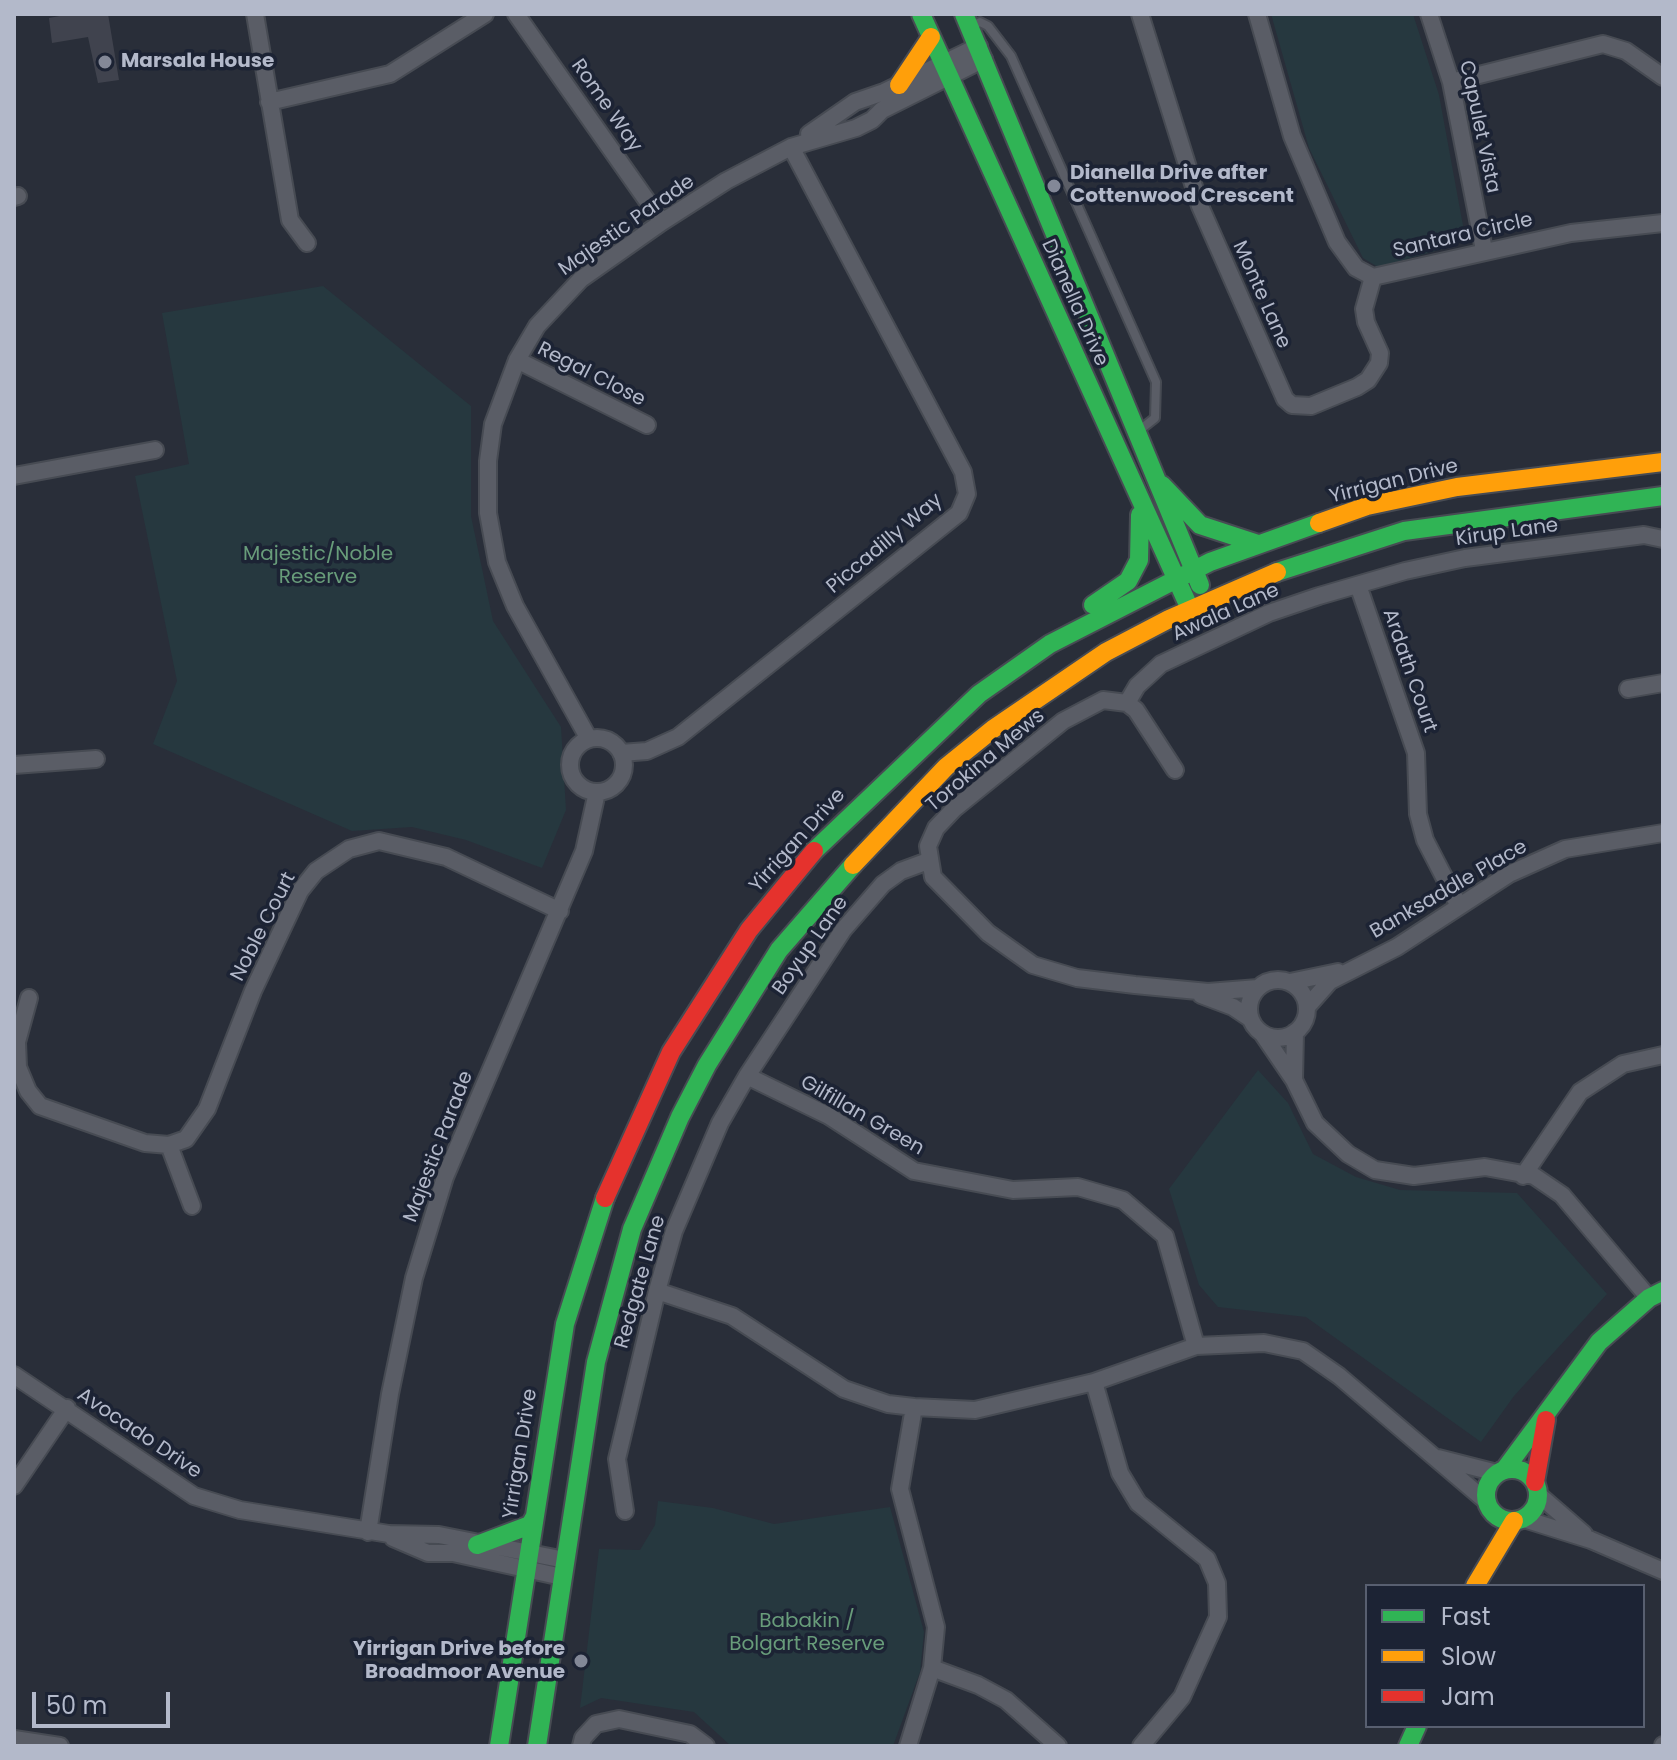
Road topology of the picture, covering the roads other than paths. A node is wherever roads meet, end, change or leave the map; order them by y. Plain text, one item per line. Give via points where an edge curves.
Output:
1 (255, 14) edge
2 (485, 14) edge
3 (516, 14) edge
4 (921, 14) edge
5 (1140, 14) edge
6 (1257, 14) edge
7 (1429, 14) edge
8 (967, 20) edge
9 (931, 37) junction
10 (982, 52) junction
11 (945, 70) junction
12 (1663, 77) edge
13 (1451, 82) junction
14 (899, 85) junction
15 (269, 102) junction
16 (798, 144) junction
17 (662, 222) junction
18 (1663, 223) edge
19 (307, 243) dead end
20 (1484, 250) junction
21 (1373, 277) junction
22 (517, 360) junction
23 (647, 425) dead end
24 (1137, 432) junction
25 (155, 450) dead end
26 (1663, 462) edge
27 (14, 476) edge
28 (1158, 481) junction
29 (1135, 492) junction
30 (1663, 496) edge
31 (1663, 539) edge
32 (1258, 544) junction
33 (1193, 570) junction
34 (1175, 578) junction
35 (1358, 585) junction
36 (1207, 601) junction
37 (1190, 609) junction
38 (1663, 683) edge
39 (1628, 689) dead end
40 (979, 694) junction
41 (1127, 703) junction
42 (589, 739) junction
43 (621, 753) junction
44 (96, 759) dead end
45 (14, 765) edge
46 (1175, 770) dead end
47 (597, 792) junction
48 (1663, 833) edge
49 (928, 861) junction
50 (1459, 906) junction
51 (560, 911) junction
52 (1351, 968) junction
53 (1290, 982) junction
54 (1258, 988) junction
55 (1192, 991) junction
56 (29, 998) dead end
57 (1307, 1007) junction
58 (1257, 1026) junction
59 (1295, 1032) junction
60 (1663, 1055) edge
61 (747, 1076) junction
62 (1294, 1080) junction
63 (169, 1145) junction
64 (1523, 1176) junction
65 (192, 1206) dead end
66 (657, 1291) junction
67 (1656, 1294) edge
68 (1196, 1346) junction
69 (14, 1375) edge
70 (1094, 1382) junction
71 (1551, 1404) junction
72 (914, 1407) junction
73 (67, 1408) junction
74 (1433, 1456) junction
75 (1501, 1471) junction
76 (14, 1486) edge
77 (1537, 1489) junction
78 (1489, 1506) junction
79 (625, 1511) dead end
80 (534, 1518) junction
81 (1519, 1520) junction
82 (368, 1532) junction
83 (389, 1534) junction
84 (1591, 1540) junction
85 (477, 1545) junction
86 (528, 1558) junction
87 (564, 1569) junction
88 (1663, 1571) edge
89 (1477, 1581) edge
90 (932, 1668) junction
91 (14, 1739) edge
92 (60, 1746) edge
93 (499, 1746) edge
94 (537, 1746) edge
95 (581, 1746) edge
96 (706, 1746) edge
97 (908, 1746) edge
98 (1058, 1746) edge
99 (1141, 1746) edge

1 - 15 street
2 - 15 street via 390,74
3 - 17 street, Rome Way
4 - 9 main road, Dianella Drive
5 - 21 street, Monte Lane via 1200,206 1292,405 1311,406 1357,387 1379,363 1364,309
6 - 21 street, Santara Circle via 1292,136 1337,242 1356,268
7 - 13 street, Capulet Vista
8 - 10 main road, Dianella Drive
8 - 24 lane via 988,26 1011,56 1156,382 1155,418
9 - 11 main road, Dianella Drive
9 - 14 main road
10 - 11 street, Majestic Parade
10 - 24 main road, Dianella Drive
11 - 14 street, Majestic Parade
11 - 16 street, Majestic Parade via 872,120
11 - 29 main road, Dianella Drive
12 - 13 street via 1626,51 1603,44
13 - 20 street, Capulet Vista
14 - 16 street, Majestic Parade via 846,107
15 - 19 street via 290,220
16 - 17 street, Majestic Parade
16 - 43 street, Piccadilly Way via 963,472 967,494 959,513 678,737 647,751
17 - 22 street, Majestic Parade via 581,279 537,326
18 - 20 street, Santara Circle
20 - 21 street, Santara Circle
22 - 23 street, Regal Close
22 - 42 street, Majestic Parade via 493,424 488,461 488,513 497,562 515,606
24 - 28 main road, Dianella Drive
25 - 27 street
26 - 32 main road, Yirrigan Drive via 1457,487 1367,506
28 - 32 main road via 1200,525
28 - 33 main road, Dianella Drive
29 - 34 main road, Dianella Drive
29 - 40 main road via 1142,538 1128,581 1006,662
30 - 36 main road via 1404,531
31 - 35 street, Kirup Lane via 1644,535 1465,558
32 - 33 main road, Yirrigan Drive
33 - 34 main road, Yirrigan Drive
33 - 36 main road, Dianella Drive
34 - 37 main road, Dianella Drive
34 - 40 main road, Yirrigan Drive via 1050,644
35 - 41 street, Awala Lane via 1269,613 1161,664
35 - 50 street, Ardath Court via 1416,753 1418,814 1425,840
36 - 37 main road
37 - 87 main road via 1106,652 946,767 779,950 707,1065 632,1229 596,1362
38 - 39 street
40 - 80 main road, Yirrigan Drive via 808,856 749,930 671,1052 630,1137 578,1277 552,1392
41 - 46 street via 1146,722
41 - 49 street, Torokina Mews via 1103,700 1063,721 954,809 936,828
42 - 43 street via 604,739
42 - 47 street via 573,752 569,766 578,785
43 - 47 street via 624,767 619,779
44 - 45 street
47 - 51 street, Majestic Parade via 592,828
48 - 50 street, Banksaddle Place via 1565,849 1509,874
49 - 55 street via 933,877 981,928 1033,965 1077,978
49 - 61 street, Boyup Lane via 883,884 843,930
50 - 52 street, Banksaddle Place via 1397,947
51 - 63 street, Noble Court via 446,857 379,841 349,849 316,871 300,891 203,1117 186,1139
51 - 82 street, Majestic Parade via 445,1177 414,1278
52 - 53 street, Banksaddle Place
52 - 57 street, Banksaddle Place via 1330,981
53 - 54 street via 1273,980
53 - 57 street
54 - 55 street
54 - 58 street via 1250,1003
55 - 58 street via 1233,1007
56 - 63 street via 17,1042 18,1067 40,1106 145,1143
57 - 59 street
58 - 59 street via 1276,1037
58 - 62 street
59 - 62 street
60 - 64 street via 1623,1064 1580,1092
61 - 66 street, Redgate Lane via 720,1123 674,1231
61 - 68 street, Gilfillan Green via 829,1116 914,1171 1013,1190 1078,1187 1123,1200 1165,1236
62 - 64 street via 1315,1123 1348,1154 1375,1170 1414,1176 1485,1167
63 - 65 street
64 - 67 street via 1534,1176 1562,1195
66 - 72 street via 732,1316 844,1389
66 - 79 street, Redgate Lane via 617,1459
67 - 71 main road via 1599,1342
68 - 70 street
68 - 74 street via 1264,1343 1303,1351
69 - 73 street, Avocado Drive
70 - 72 street via 975,1410
70 - 99 street via 1120,1473 1138,1503 1207,1559 1217,1583 1218,1617 1182,1697
71 - 75 main road
71 - 77 main road via 1540,1438
72 - 90 street via 900,1489 936,1627
73 - 76 street
73 - 82 street, Avocado Drive via 194,1496 240,1510
74 - 75 street
74 - 78 street
75 - 77 main road via 1520,1469
75 - 78 main road via 1487,1486
77 - 81 main road via 1534,1509
77 - 84 street
78 - 81 main road via 1501,1519
78 - 89 main road
80 - 85 main road via 530,1525
80 - 86 main road, Yirrigan Drive
81 - 84 street
81 - 89 main road
82 - 83 street, Avocado Drive
83 - 85 street, Avocado Drive via 439,1535
83 - 86 street, Avocado Drive via 428,1553
84 - 88 street
85 - 86 street, Avocado Drive
86 - 87 street, Avocado Drive
86 - 93 main road, Yirrigan Drive
87 - 94 main road
90 - 97 street
90 - 98 street via 1006,1700
91 - 92 street
95 - 96 street via 596,1724 619,1719 690,1734

